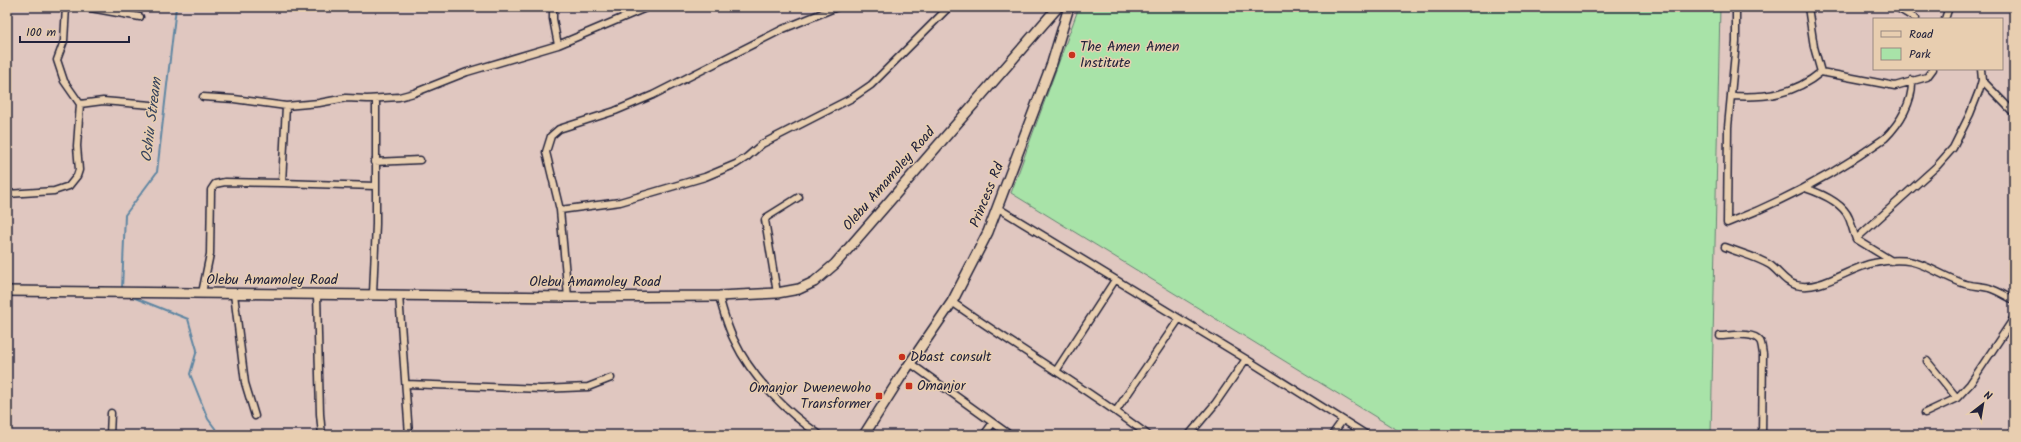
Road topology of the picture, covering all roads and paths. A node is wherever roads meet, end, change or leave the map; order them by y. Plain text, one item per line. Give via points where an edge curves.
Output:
1 (66, 7) edge
2 (85, 7) edge
3 (553, 7) edge
4 (837, 7) edge
5 (949, 7) edge
6 (1058, 7) edge
7 (1069, 7) edge
8 (1736, 7) edge
9 (1808, 7) edge
10 (1896, 7) edge
11 (1949, 7) edge
12 (643, 8) edge
13 (140, 17) dead end
14 (1914, 18) edge
15 (1945, 18) edge
16 (558, 45) junction
17 (1932, 70) edge
18 (1981, 70) edge
19 (1821, 72) junction
20 (1912, 80) junction
21 (1982, 80) junction
22 (1731, 96) junction
23 (203, 97) dead end
24 (376, 99) junction
25 (80, 104) junction
26 (151, 105) dead end
27 (286, 106) junction
28 (2014, 113) edge
29 (420, 160) dead end
30 (374, 162) junction
31 (282, 182) junction
32 (375, 186) junction
33 (1805, 188) junction
34 (7, 194) edge
35 (799, 197) dead end
36 (998, 208) junction
37 (560, 210) junction
38 (1856, 239) junction
39 (1725, 247) dead end
40 (1892, 261) junction
41 (1115, 280) junction
42 (7, 291) edge
43 (202, 293) junction
44 (777, 293) junction
45 (234, 294) junction
46 (317, 294) junction
47 (373, 294) junction
48 (399, 295) junction
49 (719, 296) junction
50 (568, 297) junction
51 (2014, 300) edge
52 (952, 302) junction
53 (2014, 317) edge
54 (1179, 319) junction
55 (2012, 325) edge
56 (1720, 336) dead end
57 (1246, 359) junction
58 (1927, 361) dead end
59 (910, 363) junction
60 (1056, 371) junction
61 (611, 378) dead end
62 (406, 384) junction
63 (1957, 398) junction
64 (1116, 411) junction
65 (1925, 413) dead end
66 (111, 414) dead end
67 (255, 416) dead end
68 (1342, 421) junction
69 (992, 424) junction
70 (110, 435) edge
71 (322, 435) edge
72 (409, 435) edge
73 (820, 435) edge
74 (864, 435) edge
75 (984, 435) edge
76 (1010, 435) edge
77 (1148, 435) edge
78 (1189, 435) edge
79 (1332, 435) edge
80 (1367, 435) edge
81 (1762, 435) edge

1 - 25 street via 64,41 57,60 70,91
2 - 13 street
3 - 16 street
4 - 37 street via 784,29 653,95 615,111 559,129 551,136 546,152
5 - 37 street via 871,85 852,98 762,144 736,164 705,177 620,202
6 - 44 street, Olebu Amamoley Road via 835,264 807,286
7 - 36 street, Princess Rd via 1055,53
8 - 22 street
9 - 19 street
10 - 14 street
11 - 15 street
12 - 16 street
16 - 24 street via 467,72 414,93
17 - 20 street via 1927,77
18 - 21 street
19 - 20 street via 1864,79 1886,86 1895,86
19 - 22 street via 1791,91 1771,96
20 - 33 street via 1913,92 1906,108 1886,138
21 - 28 street
21 - 38 street via 1970,114 1953,148 1937,166
22 - 33 street via 1728,127 1727,223 1765,209
23 - 27 street
24 - 27 street via 346,98 319,104
24 - 30 street
25 - 26 street via 103,101
25 - 34 street via 77,146 79,170 74,182 54,191
27 - 31 street
29 - 30 street
30 - 32 street
31 - 32 street
31 - 43 street via 215,184 211,190 210,254
32 - 47 street
33 - 38 street via 1817,192 1842,208 1849,216
35 - 44 street via 765,220
36 - 41 street
36 - 52 street, Princess Rd
37 - 50 street
38 - 40 street
39 - 40 street via 1772,266 1783,278 1796,286 1820,284 1868,264
40 - 51 street via 1920,262 1966,284 1990,289
41 - 54 street
41 - 60 street
42 - 43 street, Olebu Amamoley Road
43 - 45 street, Olebu Amamoley Road
44 - 49 street, Olebu Amamoley Road
45 - 46 street, Olebu Amamoley Road
45 - 67 street via 245,383
46 - 47 street, Olebu Amamoley Road
46 - 71 street
47 - 48 street, Olebu Amamoley Road
48 - 50 street, Olebu Amamoley Road
48 - 62 street
49 - 50 street, Olebu Amamoley Road
49 - 73 street via 734,340 754,370 791,415
52 - 59 street, Princess Rd
52 - 60 street
53 - 55 street
54 - 57 street
54 - 64 street
55 - 63 street
56 - 81 street via 1748,335 1760,341 1763,354
57 - 68 street
57 - 78 street via 1215,404
58 - 63 street
59 - 69 street
59 - 74 street, Princess Rd
60 - 64 street
61 - 62 street via 588,387 541,389
62 - 72 street
63 - 65 street
64 - 77 street
66 - 70 street
68 - 79 street
68 - 80 street
69 - 75 street
69 - 76 street

